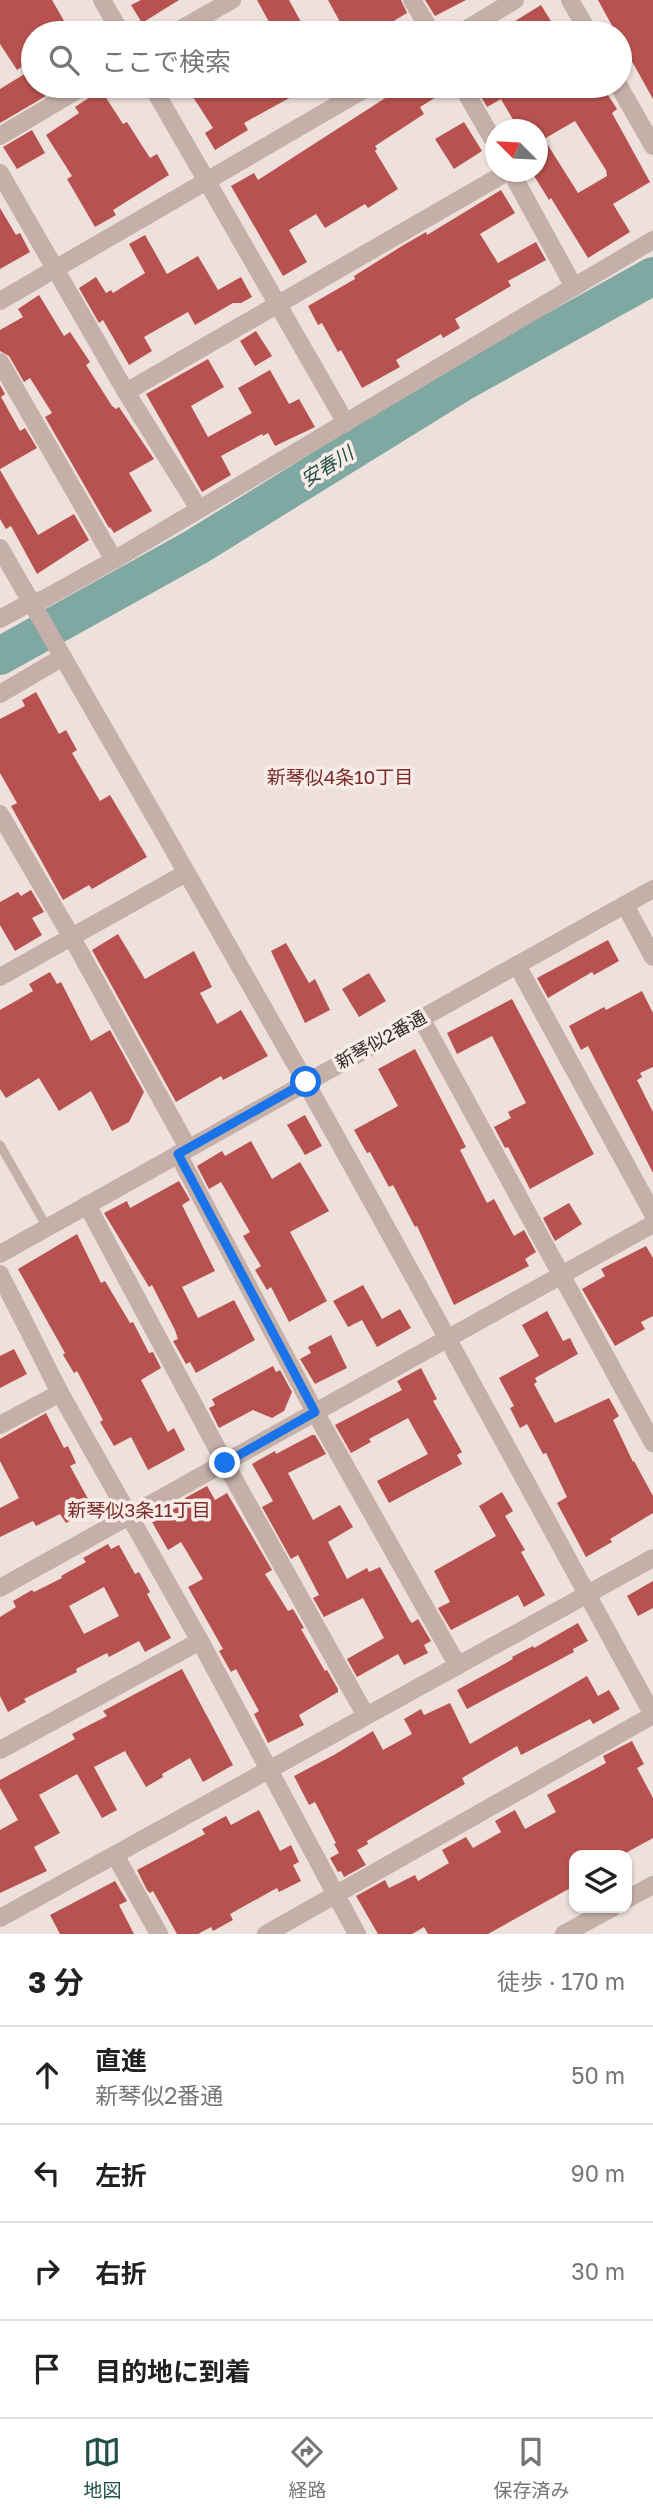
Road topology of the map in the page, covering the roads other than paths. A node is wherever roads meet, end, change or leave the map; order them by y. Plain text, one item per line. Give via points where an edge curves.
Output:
1 (102, 0) edge
2 (232, 0) edge
3 (412, 0) edge
4 (515, 0) edge
5 (570, 0) edge
6 (114, 21) edge
7 (195, 21) edge
8 (425, 21) edge
9 (480, 21) edge
10 (582, 21) edge
11 (64, 98) edge
12 (159, 98) edge
13 (349, 98) edge
14 (469, 98) edge
15 (626, 98) edge
16 (485, 127) edge
17 (0, 136) edge
18 (653, 146) edge
19 (0, 173) edge
20 (206, 180) junction
21 (491, 182) edge
22 (515, 182) edge
23 (653, 240) edge
24 (55, 270) junction
25 (573, 287) junction
26 (0, 301) edge
27 (277, 303) junction
28 (0, 362) edge
29 (126, 392) junction
30 (346, 423) junction
31 (199, 509) junction
32 (0, 548) edge
33 (114, 560) junction
34 (35, 608) junction
35 (0, 619) edge
36 (63, 657) junction
37 (0, 694) edge
38 (0, 814) edge
39 (186, 873) junction
40 (653, 889) edge
41 (625, 905) junction
42 (71, 936) junction
43 (653, 957) edge
44 (517, 965) junction
45 (0, 977) edge
46 (421, 1018) junction
47 (306, 1082) junction
48 (0, 1145) edge
49 (183, 1151) junction
50 (87, 1205) junction
51 (653, 1214) edge
52 (653, 1224) edge
53 (47, 1227) junction
54 (0, 1254) edge
55 (0, 1274) edge
56 (560, 1275) junction
57 (446, 1338) junction
58 (60, 1392) junction
59 (315, 1412) junction
60 (0, 1425) edge
61 (653, 1443) edge
62 (225, 1463) junction
63 (129, 1517) junction
64 (653, 1558) edge
65 (0, 1588) edge
66 (587, 1594) junction
67 (200, 1641) junction
68 (458, 1666) junction
69 (366, 1716) junction
70 (0, 1751) edge
71 (270, 1769) junction
72 (114, 1855) junction
73 (653, 1885) edge
74 (336, 1896) junction
75 (632, 1896) edge
76 (603, 1913) edge
77 (0, 1918) edge
78 (159, 1934) edge
79 (267, 1934) edge
80 (357, 1934) edge
81 (564, 1934) edge

1 - 6 street
2 - 7 street
3 - 8 street
4 - 9 street
5 - 10 street
11 - 17 street
12 - 20 street
13 - 20 street
14 - 16 street
15 - 18 street
19 - 24 street
20 - 24 street
20 - 27 street
21 - 27 street
22 - 25 street
23 - 25 street
24 - 26 street
24 - 29 street
25 - 30 street
27 - 29 street
27 - 30 street
28 - 33 street
29 - 31 street
30 - 31 street
31 - 33 street
32 - 34 street
33 - 34 street
34 - 35 street
34 - 36 street
36 - 37 street
36 - 39 street
38 - 42 street
39 - 42 street
39 - 47 street
40 - 41 street, 新琴似2番通
41 - 43 street
41 - 44 street, 新琴似2番通
42 - 45 street
42 - 49 street
44 - 46 street, 新琴似2番通
44 - 51 street
46 - 47 street, 新琴似2番通
46 - 56 street
47 - 49 street, 新琴似2番通
47 - 57 street
48 - 53 lane
49 - 50 street, 新琴似2番通
49 - 59 street
50 - 53 street, 新琴似2番通
50 - 62 street
52 - 56 street
53 - 54 street, 新琴似2番通
55 - 58 street
56 - 57 street
56 - 61 street
57 - 59 street
57 - 66 street
58 - 60 street
58 - 63 street
59 - 62 street
59 - 68 street
62 - 63 street
62 - 69 street
63 - 65 street
63 - 67 street
64 - 66 street
66 - 68 street
66 - 74 street via 653,1715
67 - 70 street
67 - 71 street
68 - 69 street
69 - 71 street
71 - 72 street
71 - 74 street
72 - 77 street
72 - 78 street
73 - 75 street
74 - 79 street
74 - 80 street
76 - 81 street

